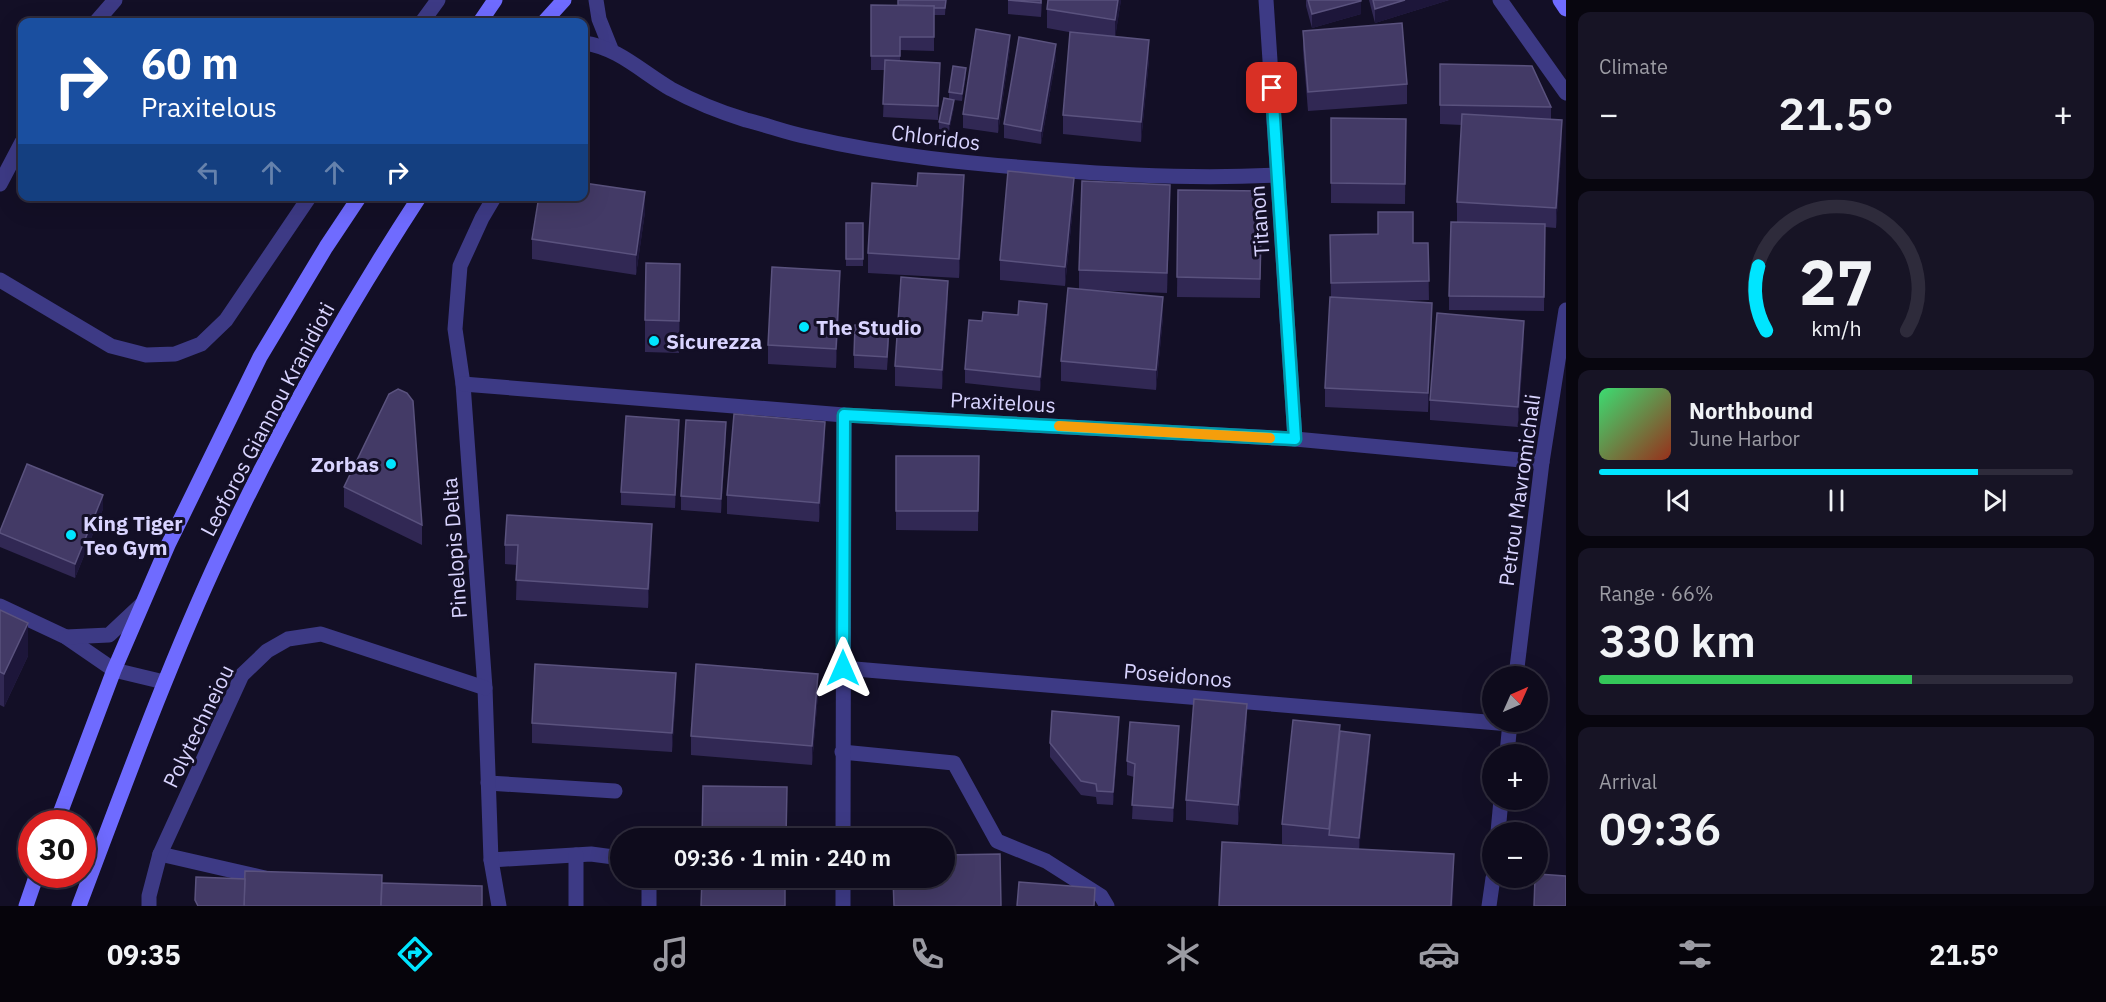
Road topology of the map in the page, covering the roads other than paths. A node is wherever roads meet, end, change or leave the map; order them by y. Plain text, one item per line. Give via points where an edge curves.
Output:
1 (115, 0) edge
2 (438, 0) edge
3 (495, 0) edge
4 (564, 0) edge
5 (596, 0) edge
6 (1266, 0) edge
7 (1500, 0) edge
8 (1560, 0) edge
9 (1566, 9) edge
10 (99, 18) edge
11 (425, 18) edge
12 (483, 18) edge
13 (548, 18) edge
14 (588, 44) edge
15 (611, 49) junction
16 (1566, 93) edge
17 (18, 150) edge
18 (1277, 175) junction
19 (0, 184) edge
20 (307, 201) edge
21 (357, 201) edge
22 (417, 201) edge
23 (492, 201) edge
24 (0, 280) edge
25 (1566, 310) edge
26 (463, 384) junction
27 (844, 415) junction
28 (1295, 439) junction
29 (1542, 462) junction
30 (141, 605) junction
31 (0, 606) edge
32 (66, 637) junction
33 (1517, 666) edge
34 (843, 668) junction
35 (114, 670) junction
36 (164, 682) junction
37 (485, 688) junction
38 (1482, 721) edge
39 (842, 752) junction
40 (488, 783) junction
41 (615, 791) dead end
42 (61, 810) edge
43 (843, 828) edge
44 (160, 854) junction
45 (576, 855) junction
46 (610, 857) edge
47 (491, 860) junction
48 (276, 880) edge
49 (32, 888) edge
50 (649, 888) edge
51 (843, 888) edge
52 (1491, 888) edge
53 (26, 906) edge
54 (79, 906) edge
55 (149, 906) edge
56 (499, 906) edge
57 (576, 906) edge
58 (649, 906) edge
59 (843, 906) edge
60 (1107, 906) edge
61 (1489, 906) edge

1 - 10 street
2 - 11 street
3 - 12 main road
4 - 13 main road
5 - 15 street
6 - 18 street, Titanon
7 - 16 street
8 - 9 main road
14 - 15 street, Chloridos
15 - 18 street, Chloridos via 671,89 700,103 818,139 905,155 1010,167 1151,177
17 - 19 street
18 - 28 street, Titanon
20 - 24 street via 226,320 201,344 175,354 146,355 111,346
21 - 30 main road, Leoforos Giannou Kranidioti via 260,357
22 - 36 main road, Leoforos Giannou Kranidioti via 319,360 221,552
23 - 26 street, Pinelopis Delta via 460,266 455,329
25 - 29 street, Petrou Mavromichali
26 - 27 street, Praxitelous
26 - 37 street, Pinelopis Delta
27 - 28 street, Praxitelous
27 - 34 street
28 - 29 street, Praxitelous
29 - 33 street, Petrou Mavromichali
30 - 32 street via 109,635
30 - 35 main road, Leoforos Giannou Kranidioti
31 - 32 street
32 - 35 street
34 - 38 street, Poseidonos
34 - 39 street
35 - 36 street
35 - 42 main road
36 - 54 main road, Leoforos Giannou Kranidioti
37 - 40 street, Pinelopis Delta
37 - 44 street, Polytechneiou via 321,634 288,639 267,651 242,675
39 - 43 street
39 - 60 street via 954,763 997,841 1046,861 1101,896
40 - 41 street
40 - 47 street, Pinelopis Delta
44 - 48 street
44 - 55 street, Polytechneiou
45 - 46 street
45 - 47 street
45 - 57 street
47 - 56 street, Pinelopis Delta
49 - 53 main road
50 - 58 street
51 - 59 street
52 - 61 street

